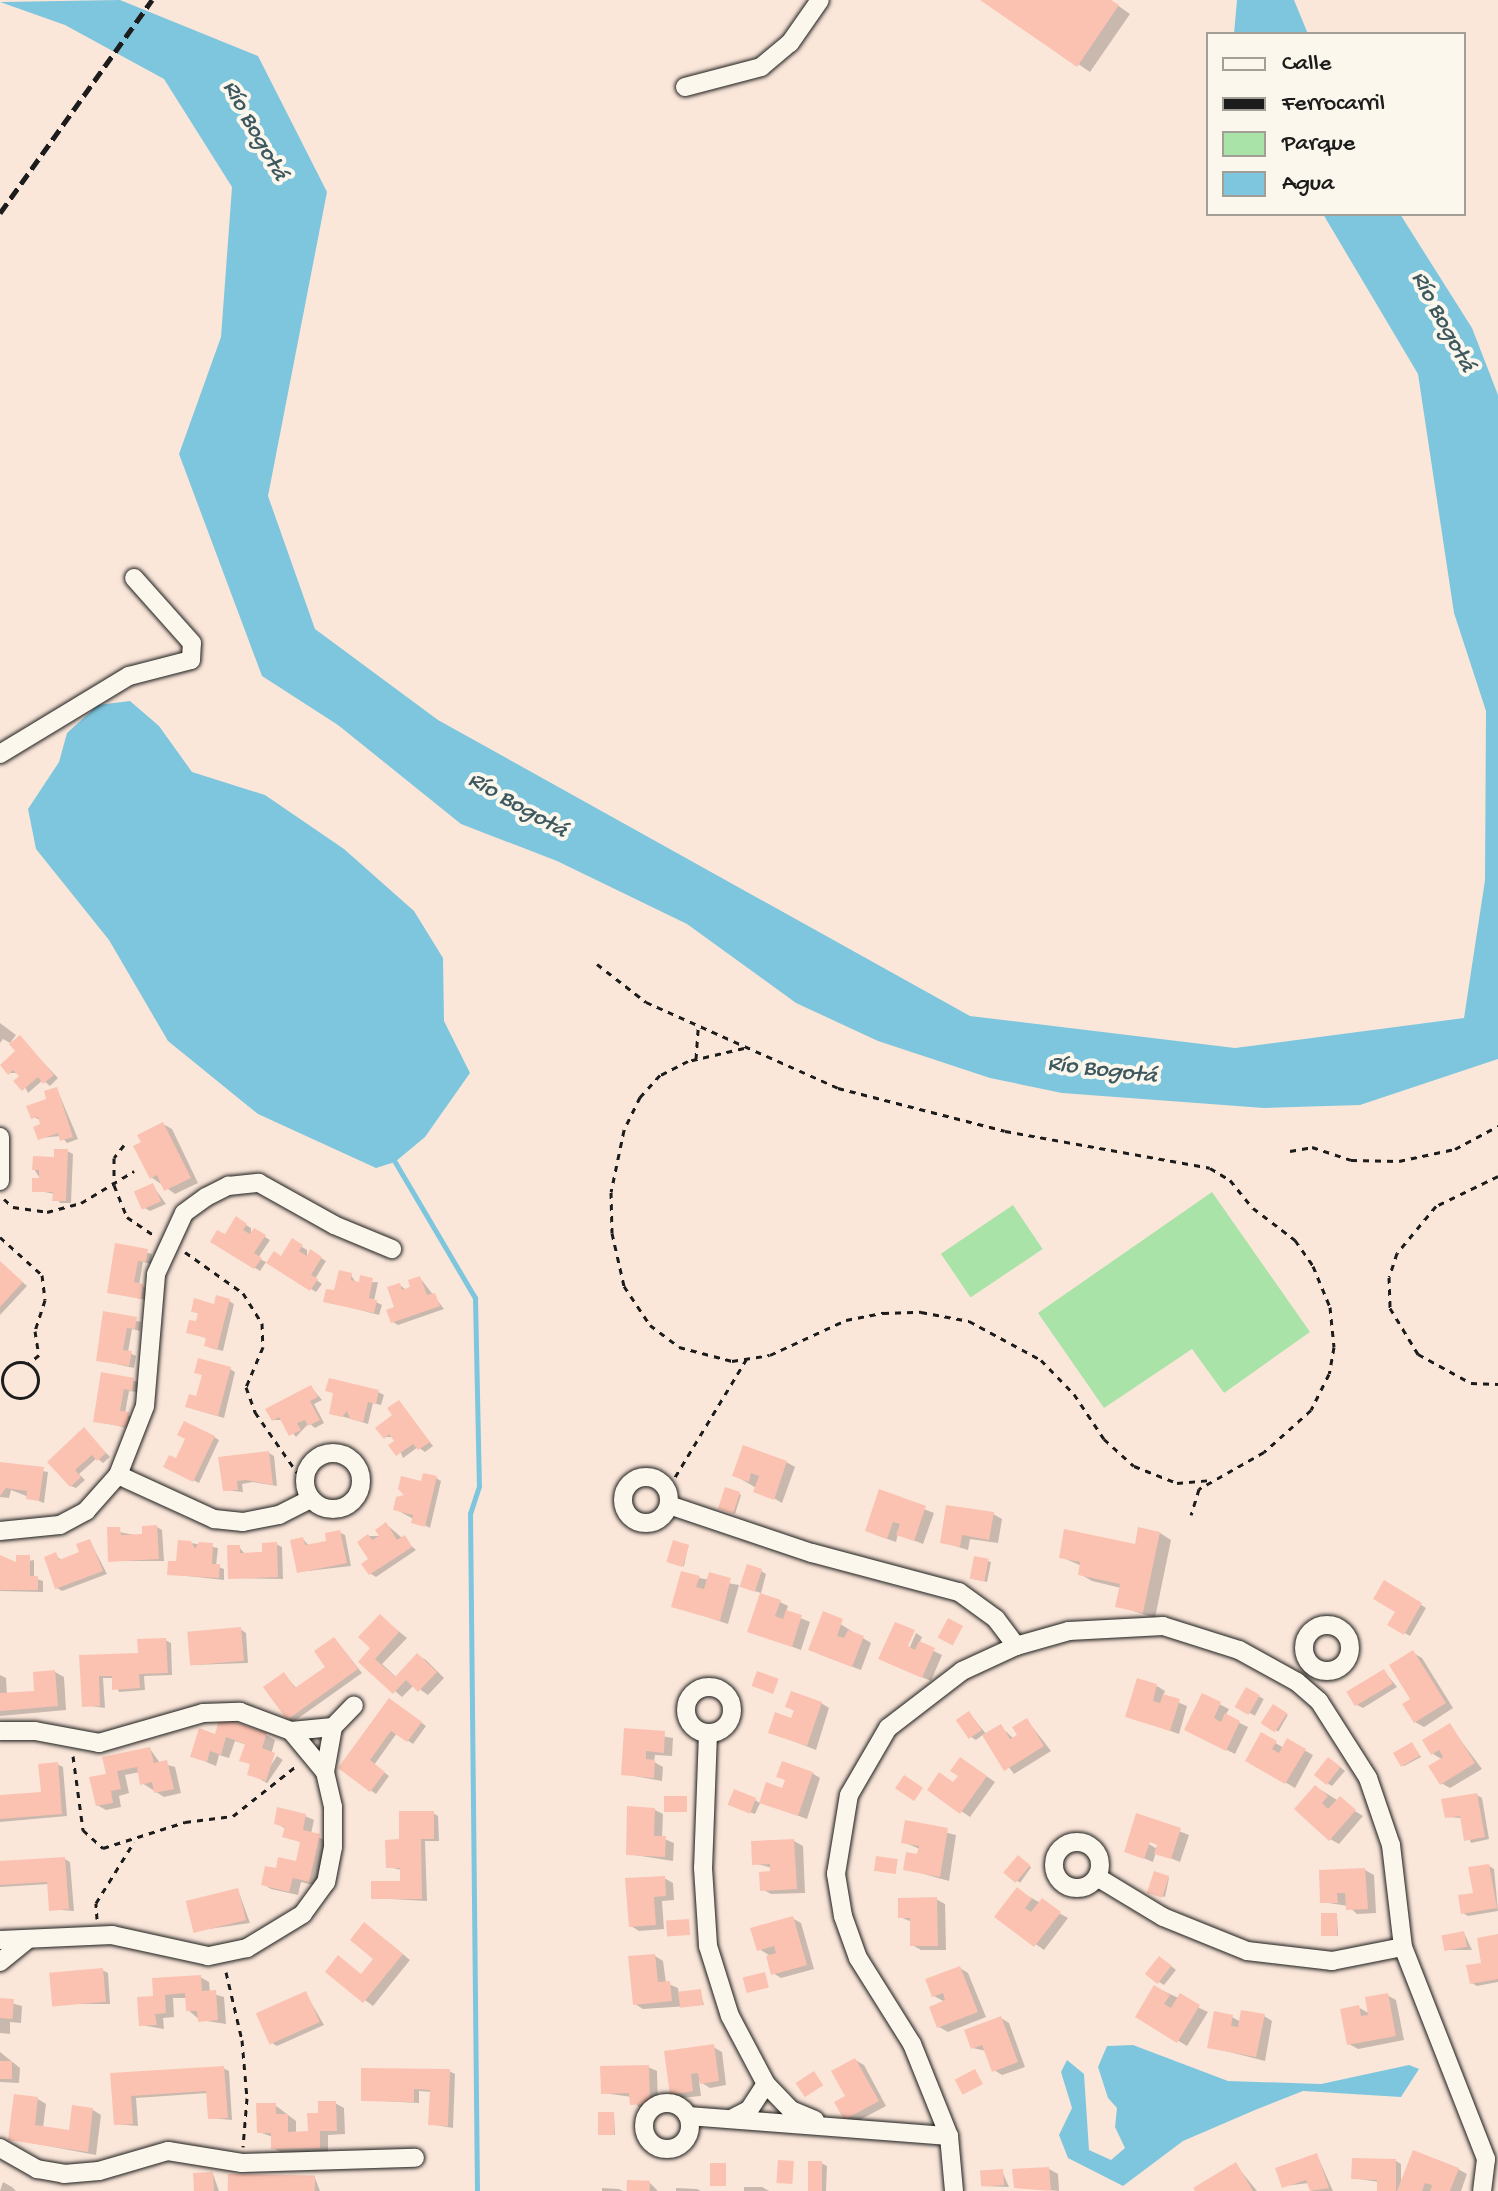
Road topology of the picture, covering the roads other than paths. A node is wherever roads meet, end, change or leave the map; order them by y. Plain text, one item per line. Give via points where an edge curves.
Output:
1 (820, 0) edge
2 (685, 87) dead end
3 (134, 578) dead end
4 (0, 754) edge
5 (0, 1137) edge
6 (0, 1181) edge
7 (392, 1249) dead end
8 (118, 1475) junction
9 (308, 1491) road end
10 (668, 1498) road end
11 (0, 1531) edge
12 (1016, 1646) junction
13 (1312, 1665) dead end
14 (1297, 1682) junction
15 (354, 1705) dead end
16 (333, 1727) junction
17 (0, 1731) edge
18 (291, 1731) junction
19 (708, 1733) dead end
20 (325, 1772) junction
21 (1097, 1877) dead end
22 (28, 1939) junction
23 (0, 1940) edge
24 (1403, 1947) junction
25 (0, 1962) edge
26 (766, 2084) junction
27 (688, 2116) dead end
28 (733, 2118) junction
29 (841, 2127) junction
30 (949, 2136) junction
31 (0, 2148) edge
32 (1492, 2157) edge
33 (415, 2158) dead end
34 (20, 2161) junction
35 (0, 2168) edge
36 (954, 2191) edge
37 (1482, 2191) edge

1 - 2 street via 790,43 761,67
3 - 4 street via 192,643 191,660 129,676
5 - 6 street
7 - 8 street via 334,1225 259,1183 228,1186 184,1213 169,1240 150,1315 145,1406
8 - 9 street via 214,1519 243,1522 279,1515
8 - 11 street via 86,1511 60,1525
10 - 12 street via 812,1553 959,1592 996,1619
12 - 14 street via 1069,1631 1163,1626 1239,1650
12 - 30 street via 962,1671 888,1728 849,1795 840,1832 836,1874 858,1958 912,2044
13 - 14 street
14 - 24 street via 1319,1701 1368,1778 1391,1845
15 - 16 street
16 - 18 street
16 - 20 street
17 - 18 street via 99,1743 203,1713 240,1712
18 - 20 street
19 - 26 street via 703,1868 708,1946 730,2016
20 - 22 street via 333,1807 326,1882 303,1914 247,1948 208,1956 97,1935
21 - 24 street via 1163,1917 1247,1951 1332,1961
22 - 23 street
22 - 25 street
24 - 32 street
26 - 28 street via 749,2110
26 - 29 street via 791,2110
27 - 28 street
28 - 29 street
29 - 30 street
30 - 36 street
31 - 34 street
32 - 37 street
33 - 34 street via 242,2163 168,2151 99,2171 64,2174
34 - 35 street

